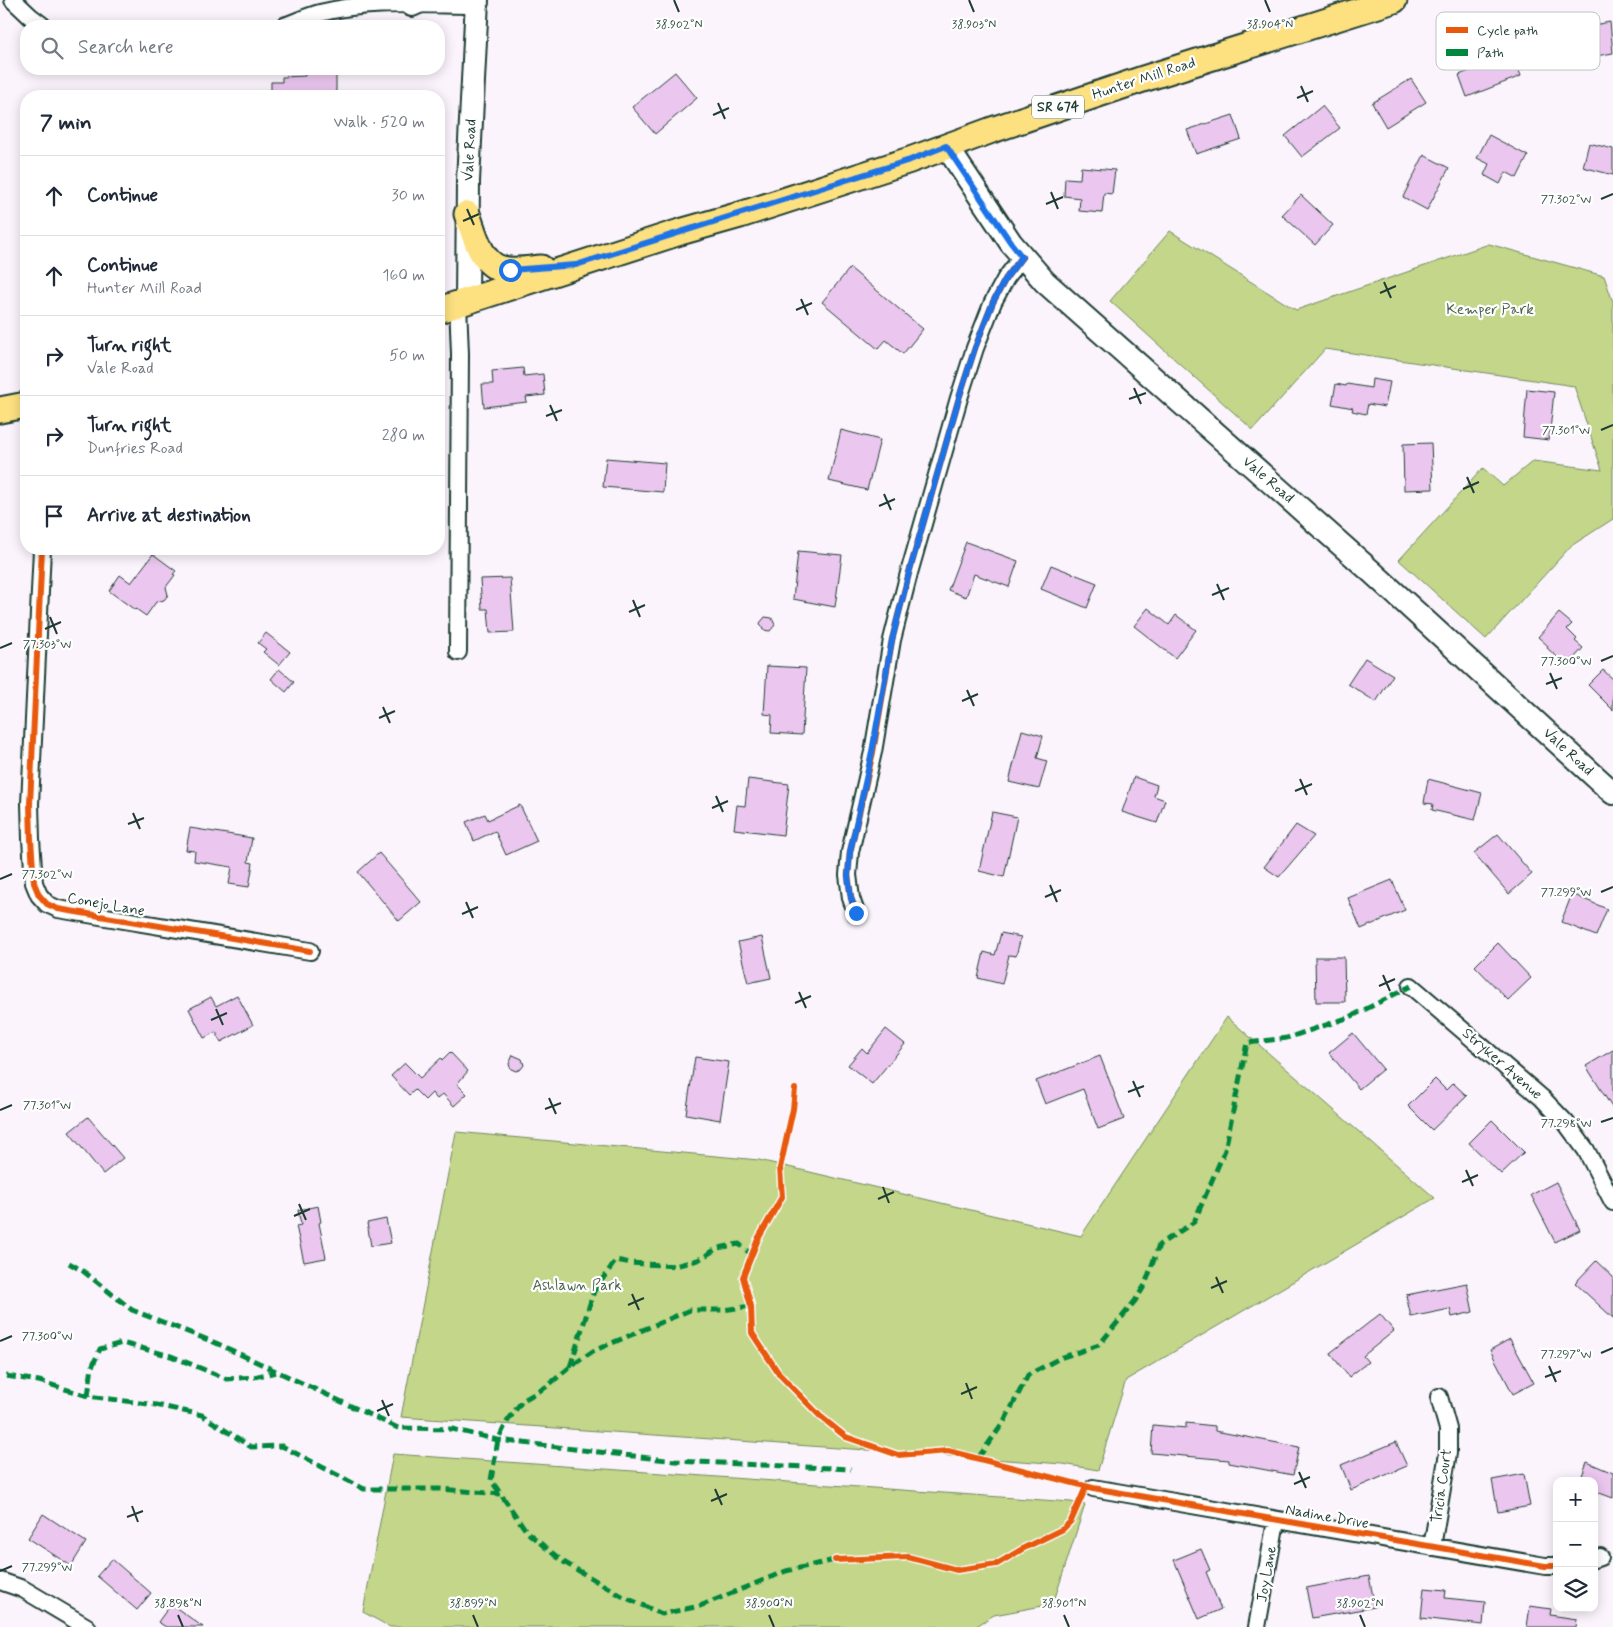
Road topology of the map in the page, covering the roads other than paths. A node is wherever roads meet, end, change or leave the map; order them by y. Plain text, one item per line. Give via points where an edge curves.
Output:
1 (12, 0) edge
2 (1394, 0) edge
3 (417, 2) edge
4 (477, 2) edge
5 (34, 20) edge
6 (300, 20) edge
7 (946, 146) junction
8 (467, 214) junction
9 (1022, 257) junction
10 (576, 265) junction
11 (455, 305) edge
12 (20, 406) edge
13 (0, 410) edge
14 (42, 555) edge
15 (458, 652) dead end
16 (1613, 793) edge
17 (856, 913) dead end
18 (310, 951) dead end
19 (1411, 986) dead end
20 (1613, 1202) edge
21 (1439, 1396) dead end
22 (1093, 1488) dead end
23 (1276, 1520) junction
24 (1432, 1547) junction
25 (1553, 1566) edge
26 (0, 1581) edge
27 (87, 1627) edge
28 (1257, 1627) edge

1 - 5 street
2 - 7 main road, Hunter Mill Road / SR 674 via 1143,79
3 - 4 street
3 - 6 street via 349,7
4 - 8 main road, Vale Road
7 - 9 main road, Vale Road
7 - 10 main road, Hunter Mill Road / SR 674
8 - 10 main road via 483,252 497,268
8 - 11 main road, Vale Road
9 - 16 main road, Vale Road via 1083,317 1373,573
9 - 17 street via 993,302 975,348 892,640 850,852 848,876
10 - 11 main road, Hunter Mill Road / SR 674
11 - 15 street via 460,354
12 - 13 main road
14 - 18 street, Conejo Lane via 30,804 34,883 39,895 58,909
19 - 20 street, Stryker Avenue via 1548,1104 1586,1150
21 - 24 street, Tricia Court via 1448,1429 1448,1453
22 - 23 street, Nadine Drive
23 - 24 street, Nadine Drive
23 - 28 street, Joy Lane
24 - 25 street, Nadine Drive
26 - 27 street via 23,1589

